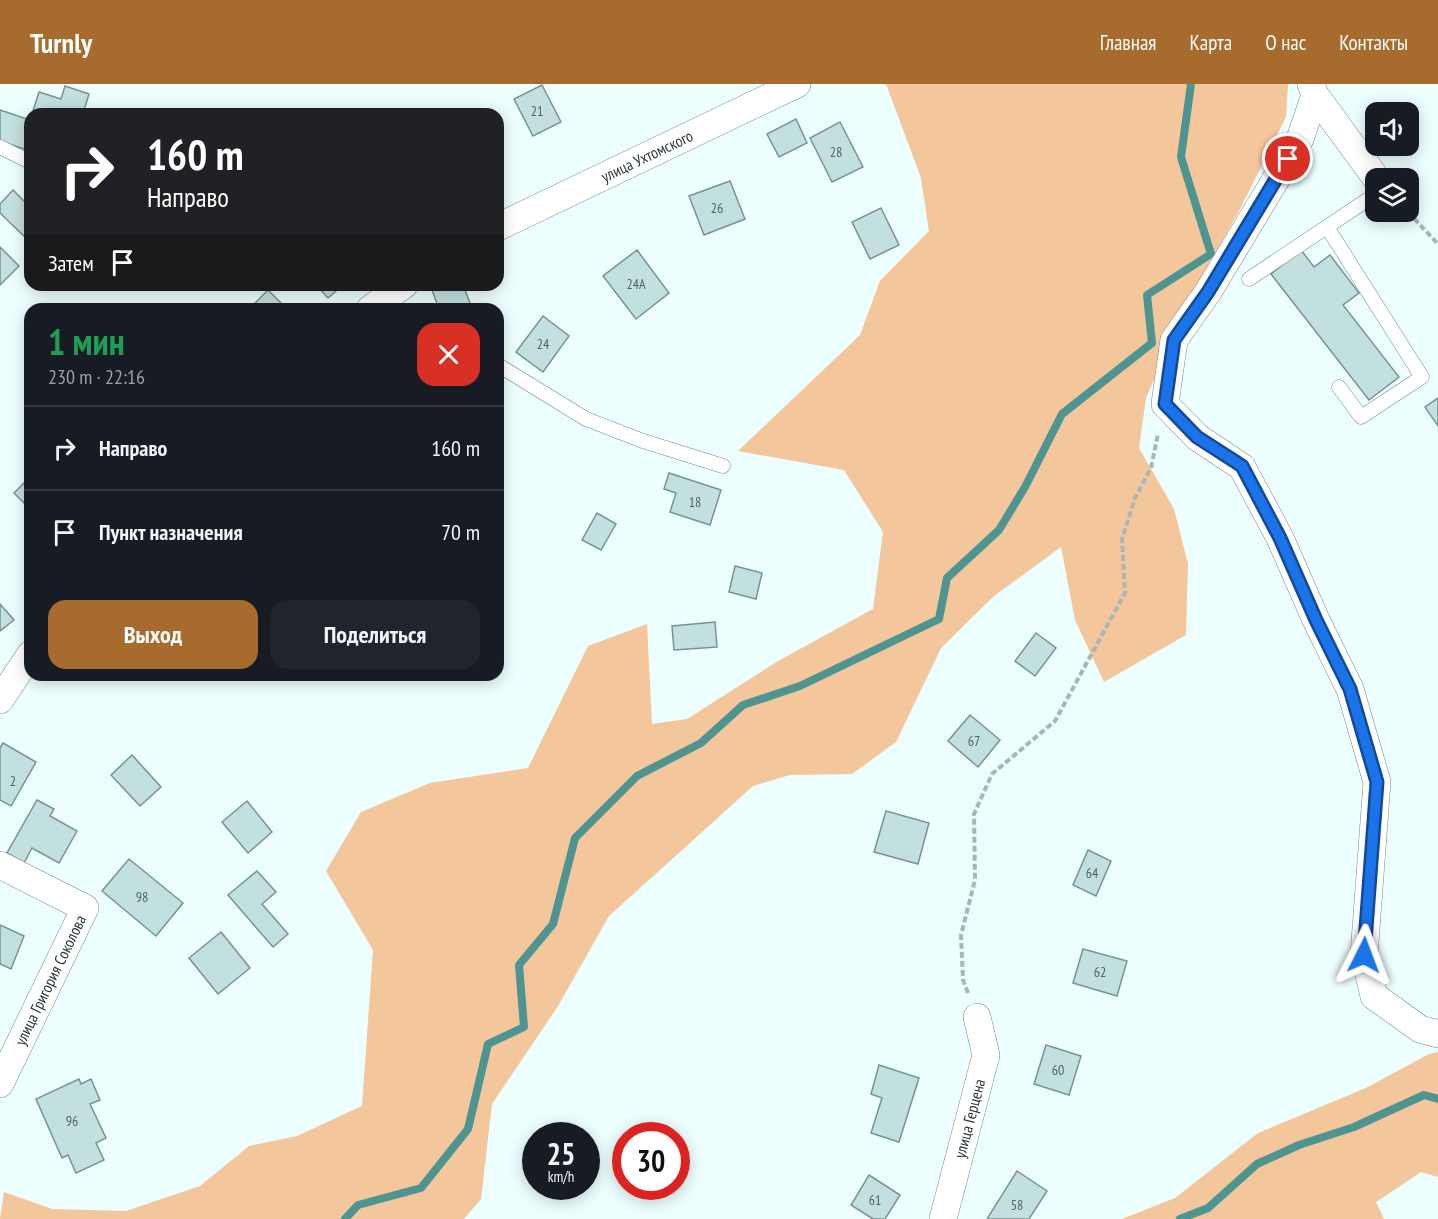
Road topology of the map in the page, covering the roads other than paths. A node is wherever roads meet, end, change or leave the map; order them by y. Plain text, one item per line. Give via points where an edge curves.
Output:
1 (797, 84) edge
2 (1313, 90) edge
3 (0, 147) edge
4 (24, 159) edge
5 (1369, 168) edge
6 (1365, 201) edge
7 (504, 224) edge
8 (1327, 227) junction
9 (1249, 279) dead end
10 (396, 291) edge
11 (381, 303) edge
12 (504, 369) edge
13 (1339, 387) dead end
14 (723, 466) dead end
15 (24, 664) edge
16 (0, 700) edge
17 (0, 865) edge
18 (977, 1017) road end
19 (1438, 1034) edge
20 (0, 1084) edge
21 (943, 1219) edge

1 - 7 street, улица Ухтомского
2 - 5 street
2 - 19 street via 1294,149 1208,292 1174,340 1165,404 1197,437 1242,466 1350,689 1377,782 1364,955 1374,996 1420,1029
3 - 4 lane
6 - 8 lane
8 - 9 lane
8 - 13 lane via 1422,377 1361,417
10 - 11 street
12 - 14 lane via 586,419
15 - 16 street
17 - 20 street, улица Григория Соколова via 85,908
18 - 21 street, улица Герцена via 986,1055

